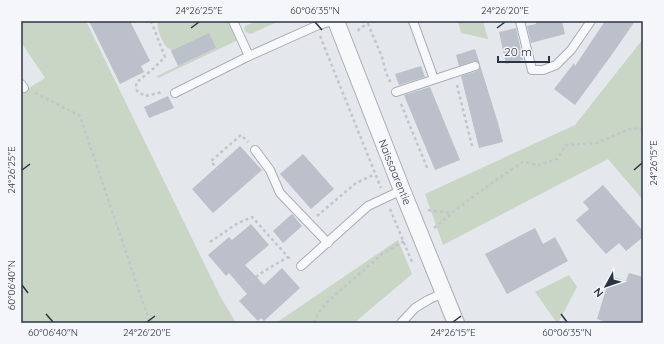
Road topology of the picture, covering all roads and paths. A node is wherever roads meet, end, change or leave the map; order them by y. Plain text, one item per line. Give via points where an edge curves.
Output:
1 (151, 21) edge
2 (233, 21) edge
3 (332, 21) edge
4 (336, 21) edge
5 (413, 21) edge
6 (520, 21) edge
7 (591, 21) edge
8 (316, 26) junction
9 (357, 33) dead end
10 (249, 56) junction
11 (475, 66) dead end
12 (454, 73) junction
13 (434, 79) junction
14 (22, 86) edge
15 (186, 87) junction
16 (396, 92) junction
17 (175, 93) dead end
18 (643, 130) edge
19 (472, 146) dead end
20 (254, 150) joint
21 (218, 170) dead end
22 (428, 170) dead end
23 (375, 174) junction
24 (402, 190) junction
25 (385, 198) junction
26 (422, 209) dead end
27 (451, 214) junction
28 (309, 223) junction
29 (431, 230) dead end
30 (402, 241) junction
31 (210, 242) dead end
32 (328, 243) junction
33 (288, 257) junction
34 (301, 266) joint
35 (414, 267) dead end
36 (241, 287) dead end
37 (443, 293) junction
38 (150, 323) edge
39 (314, 323) edge
40 (402, 323) edge
41 (456, 323) edge

1 - 15 path via 165,57 136,83 137,91 145,96
2 - 10 lane
3 - 8 lane
4 - 24 street, Naissaarentie
5 - 13 lane
6 - 7 lane via 532,70 556,66 571,50
8 - 10 lane
8 - 23 path
9 - 16 path via 368,24 386,73
10 - 15 lane
11 - 12 lane
12 - 13 lane
12 - 19 path
13 - 16 lane
14 - 38 path via 80,116
15 - 17 lane
16 - 22 path
18 - 27 path via 632,128 597,143 566,145 557,159 538,165 523,162
20 - 21 path via 241,135 211,161
20 - 28 lane via 270,170 280,193
23 - 25 path
23 - 28 path via 356,183
24 - 25 lane
24 - 37 street, Naissaarentie
25 - 30 path
25 - 32 lane via 368,206
26 - 27 path
27 - 29 path
28 - 32 lane
30 - 35 path
30 - 39 path via 382,254 326,303
31 - 33 path via 238,223 252,217
32 - 34 lane
33 - 34 path
33 - 36 path
37 - 40 lane via 416,308
37 - 41 street, Naissaarentie

